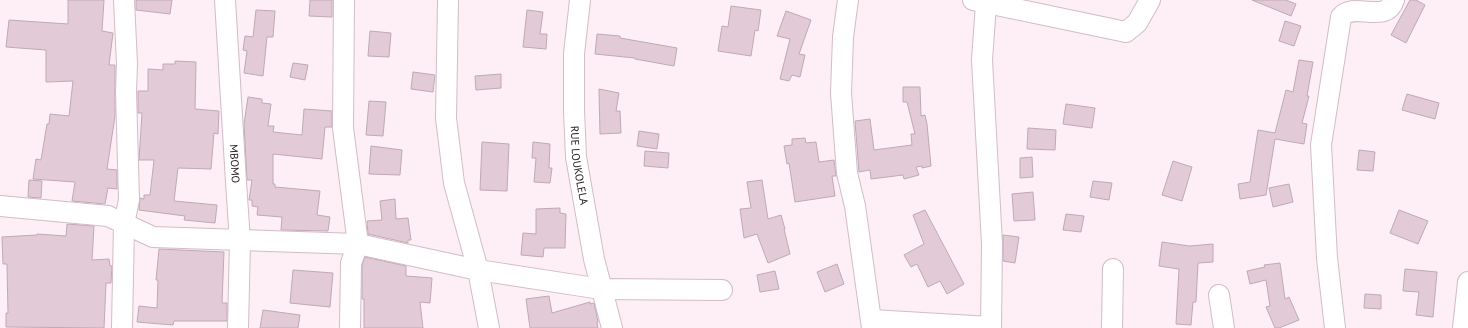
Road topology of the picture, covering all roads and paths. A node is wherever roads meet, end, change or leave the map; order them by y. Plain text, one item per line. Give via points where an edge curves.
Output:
1 (124, 0) edge
2 (225, 0) edge
3 (344, 0) edge
4 (448, 0) edge
5 (580, 0) edge
6 (848, 0) edge
7 (1150, 0) edge
8 (1394, 0) edge
9 (982, 1) edge
10 (0, 206) edge
11 (124, 224) junction
12 (240, 241) junction
13 (358, 244) junction
14 (1113, 269) dead end
15 (478, 270) junction
16 (1468, 282) edge
17 (601, 289) junction
18 (722, 290) dead end
19 (1219, 295) dead end
20 (872, 324) edge
21 (122, 328) edge
22 (238, 328) edge
23 (350, 328) edge
24 (489, 328) edge
25 (612, 328) edge
26 (990, 328) edge
27 (1112, 328) edge
28 (1224, 328) edge
29 (1335, 328) edge
30 (1463, 328) edge

1 - 11 street via 129,200
2 - 12 street, MBOMO
3 - 13 street via 343,128
4 - 15 street via 446,118 454,183
5 - 17 street, RUE LOUKOLELA via 574,54 576,157
6 - 20 street via 840,93 847,173 855,206
7 - 9 street via 1137,23 1126,32
8 - 29 street via 1385,10 1350,10 1341,17 1320,145 1327,258
9 - 26 street via 982,60 992,244
10 - 11 street via 108,216
11 - 12 street via 153,237
11 - 21 street
12 - 13 street
12 - 22 street, MBOMO
13 - 15 street
13 - 23 street via 351,263
14 - 27 street
15 - 17 street
15 - 24 street
16 - 30 street
17 - 18 street
17 - 25 street, RUE LOUKOLELA
19 - 28 street
20 - 26 street

